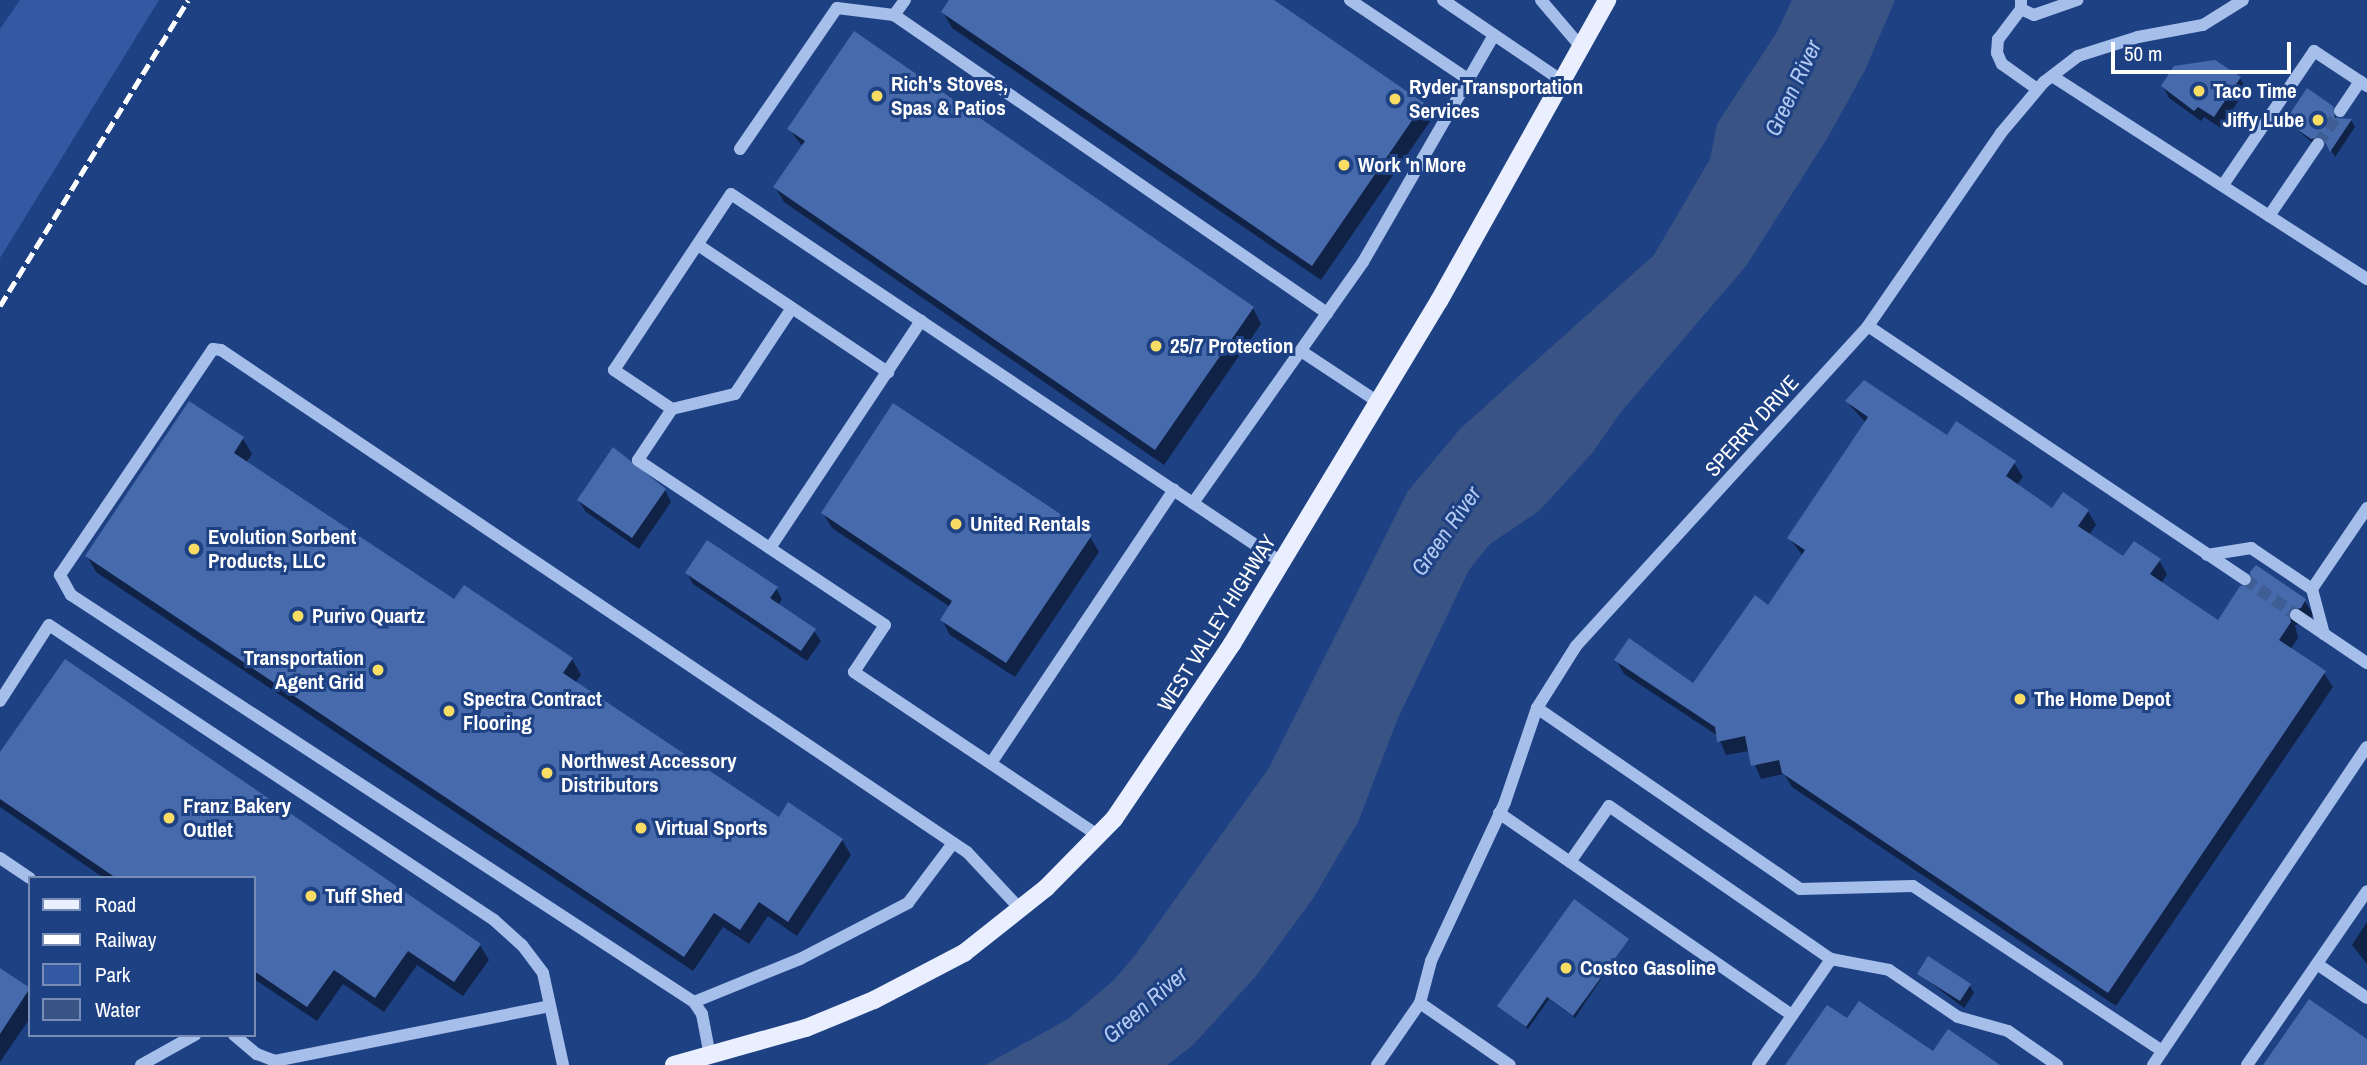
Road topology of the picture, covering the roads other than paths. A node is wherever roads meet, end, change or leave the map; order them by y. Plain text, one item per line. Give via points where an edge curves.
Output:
1 (905, 0) edge
2 (1350, 0) edge
3 (1443, 0) edge
4 (1541, 0) edge
5 (1607, 0) edge
6 (2077, 0) edge
7 (2243, 0) edge
8 (2021, 5) edge
9 (894, 15) junction
10 (1494, 35) junction
11 (1581, 47) junction
12 (2052, 76) junction
13 (1466, 78) junction
14 (1562, 80) junction
15 (2363, 84) edge
16 (2037, 89) junction
17 (2340, 111) tunnel mouth
18 (2318, 144) tunnel mouth
19 (740, 149) dead end
20 (2223, 186) junction
21 (2269, 216) junction
22 (698, 245) junction
23 (2367, 279) edge
24 (792, 308) junction
25 (1327, 313) junction
26 (921, 321) junction
27 (1868, 326) junction
28 (1301, 351) junction
29 (888, 372) junction
30 (1378, 402) junction
31 (672, 410) junction
32 (1174, 490) junction
33 (1193, 503) junction
34 (2367, 508) edge
35 (769, 548) junction
36 (2207, 555) junction
37 (1281, 562) junction
38 (2245, 579) tunnel mouth
39 (2312, 589) junction
40 (2296, 615) tunnel mouth
41 (2324, 634) junction
42 (2367, 663) edge
43 (0, 701) edge
44 (1537, 708) junction
45 (2367, 747) edge
46 (991, 763) junction
47 (1500, 813) junction
48 (1099, 836) junction
49 (953, 843) junction
50 (0, 858) edge
51 (1570, 862) junction
52 (28, 877) edge
53 (2367, 891) edge
54 (1021, 910) junction
55 (1831, 959) junction
56 (2317, 964) junction
57 (2367, 998) edge
58 (694, 1002) junction
59 (1420, 1003) junction
60 (550, 1006) junction
61 (1792, 1015) junction
62 (191, 1037) edge
63 (236, 1037) edge
64 (2162, 1051) junction
65 (710, 1056) junction
66 (299, 1061) edge
67 (141, 1065) edge
68 (563, 1065) edge
69 (674, 1065) edge
70 (1377, 1065) edge
71 (1510, 1065) edge
72 (1758, 1065) edge
73 (2057, 1065) edge
74 (2153, 1065) edge
75 (2247, 1065) edge

1 - 9 street
2 - 13 street
3 - 10 street
4 - 11 street
5 - 11 main road, WEST VALLEY HIGHWAY
6 - 8 street via 2034,15
7 - 12 street, SPERRY DRIVE via 2203,24 2138,37 2078,56
8 - 16 street via 1998,39 1997,52 2002,64
9 - 19 street via 837,8
9 - 25 street
10 - 13 street
10 - 14 street
11 - 14 main road, WEST VALLEY HIGHWAY
12 - 16 street, SPERRY DRIVE
12 - 20 street
13 - 25 street via 1363,262
14 - 30 main road, WEST VALLEY HIGHWAY
15 - 17 street
15 - 20 street via 2314,51
16 - 27 street, SPERRY DRIVE via 2001,133
18 - 21 street
20 - 21 street
21 - 23 street
22 - 24 street
22 - 26 street via 732,194
22 - 31 street via 614,370
24 - 29 street
24 - 31 street via 735,394
25 - 28 street
26 - 29 street
26 - 32 street
27 - 36 street
27 - 44 street, SPERRY DRIVE via 1576,646
28 - 30 street
28 - 33 street
29 - 35 street
30 - 37 main road, WEST VALLEY HIGHWAY
31 - 35 street via 638,460
32 - 33 street
32 - 46 street
33 - 37 street
34 - 39 street
35 - 46 street via 885,625 854,671
36 - 38 street
36 - 39 street via 2252,548
37 - 48 main road, WEST VALLEY HIGHWAY via 1177,730
39 - 41 street
40 - 41 street
41 - 42 street
43 - 60 street via 49,625 494,920 522,945 543,973
44 - 47 street, SPERRY DRIVE
44 - 64 street via 1800,889 1913,886
45 - 64 street
46 - 48 street
47 - 51 street
47 - 59 street, SPERRY DRIVE via 1431,961
48 - 54 main road, WEST VALLEY HIGHWAY
49 - 54 street via 978,862
49 - 58 street via 908,903 800,959
49 - 58 street via 233,357 213,349 60,575 71,595
50 - 52 street
51 - 55 street via 1609,806
51 - 61 street
53 - 56 street
54 - 65 main road, WEST VALLEY HIGHWAY via 964,953 874,1000 806,1028
55 - 61 street
55 - 73 street via 1889,970 1958,1017 2008,1031
56 - 57 street
56 - 75 street
58 - 65 street via 702,1014
59 - 70 street
59 - 71 street
60 - 66 street
60 - 68 street
61 - 72 street
62 - 67 street
63 - 66 street via 275,1061
64 - 74 street
65 - 69 main road, WEST VALLEY HIGHWAY

